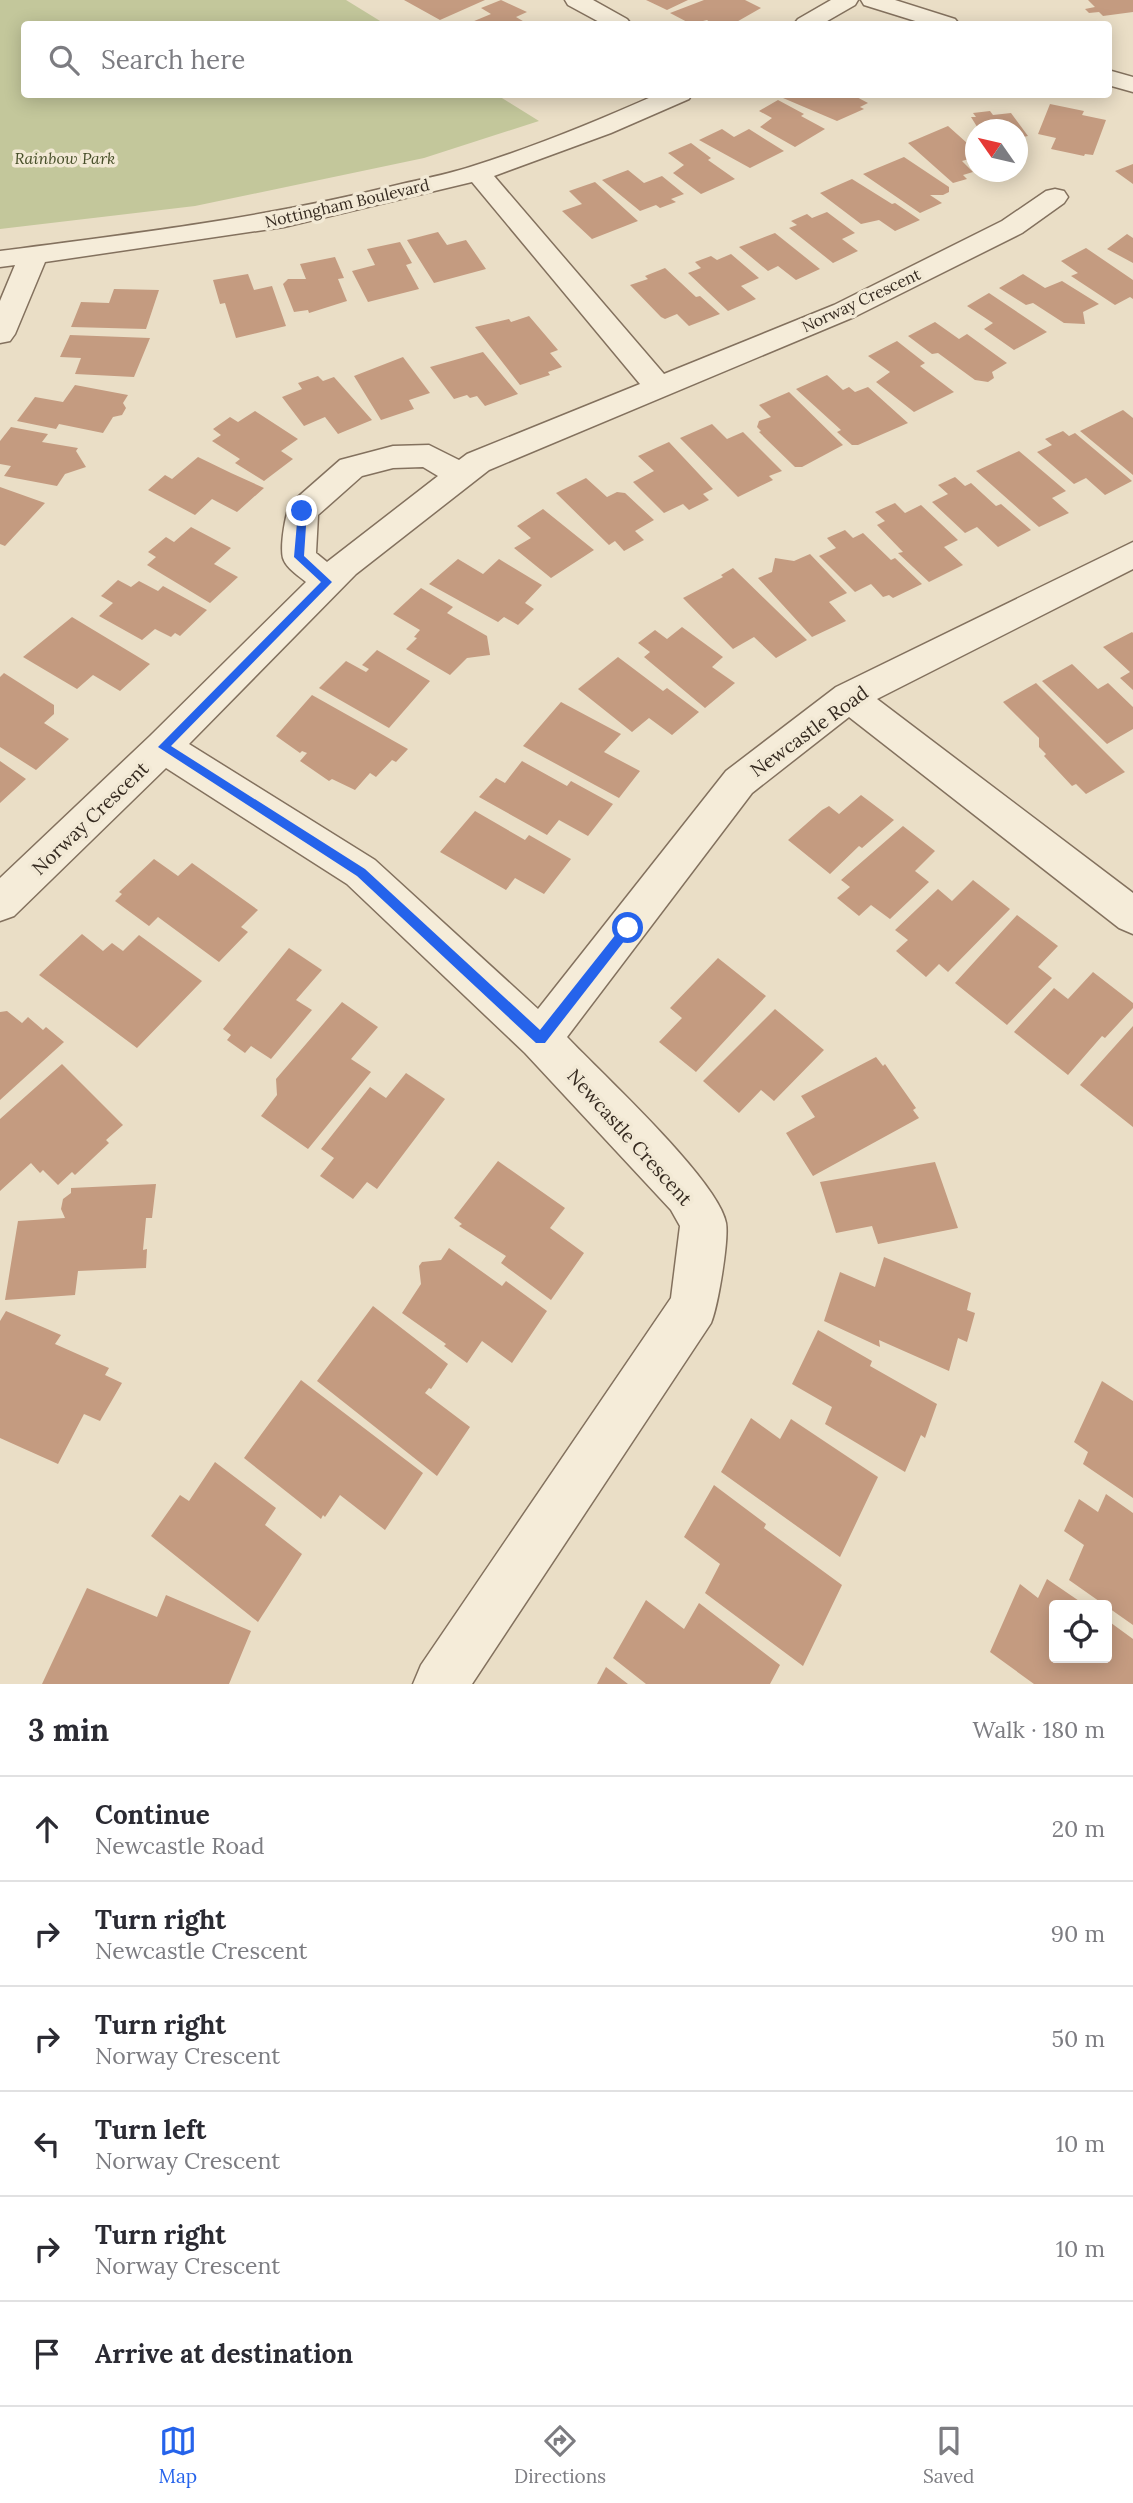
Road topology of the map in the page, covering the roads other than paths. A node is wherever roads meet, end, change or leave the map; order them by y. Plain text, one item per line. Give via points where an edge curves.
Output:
1 (576, 0) edge
2 (847, 0) edge
3 (872, 0) edge
4 (614, 21) edge
5 (811, 21) edge
6 (938, 21) edge
7 (1112, 78) edge
8 (1133, 85) edge
9 (671, 98) edge
10 (478, 173) junction
11 (1055, 197) dead end
12 (33, 257) junction
13 (0, 259) edge
14 (0, 334) edge
15 (658, 386) junction
16 (461, 476) junction
17 (1133, 554) edge
18 (327, 582) junction
19 (849, 697) junction
20 (163, 747) junction
21 (0, 904) edge
22 (1133, 916) edge
23 (540, 1039) junction
24 (440, 1684) edge

1 - 4 street
2 - 5 street
3 - 6 street
7 - 8 street
9 - 10 street, Nottingham Boulevard
10 - 12 street, Nottingham Boulevard via 284,219
10 - 15 street
11 - 15 street, Norway Crescent via 1012,227 845,311
12 - 13 street, Nottingham Boulevard
12 - 14 street
15 - 16 street, Norway Crescent via 478,462
16 - 18 street, Norway Crescent
16 - 18 street via 429,456 393,457 351,468 302,511 299,557
17 - 19 street, Newcastle Road
18 - 20 street, Norway Crescent
19 - 22 street
19 - 23 street, Newcastle Road via 738,782
20 - 21 street, Norway Crescent
20 - 23 street, Newcastle Crescent via 361,872
23 - 24 street, Newcastle Crescent via 687,1194 703,1223 694,1306

